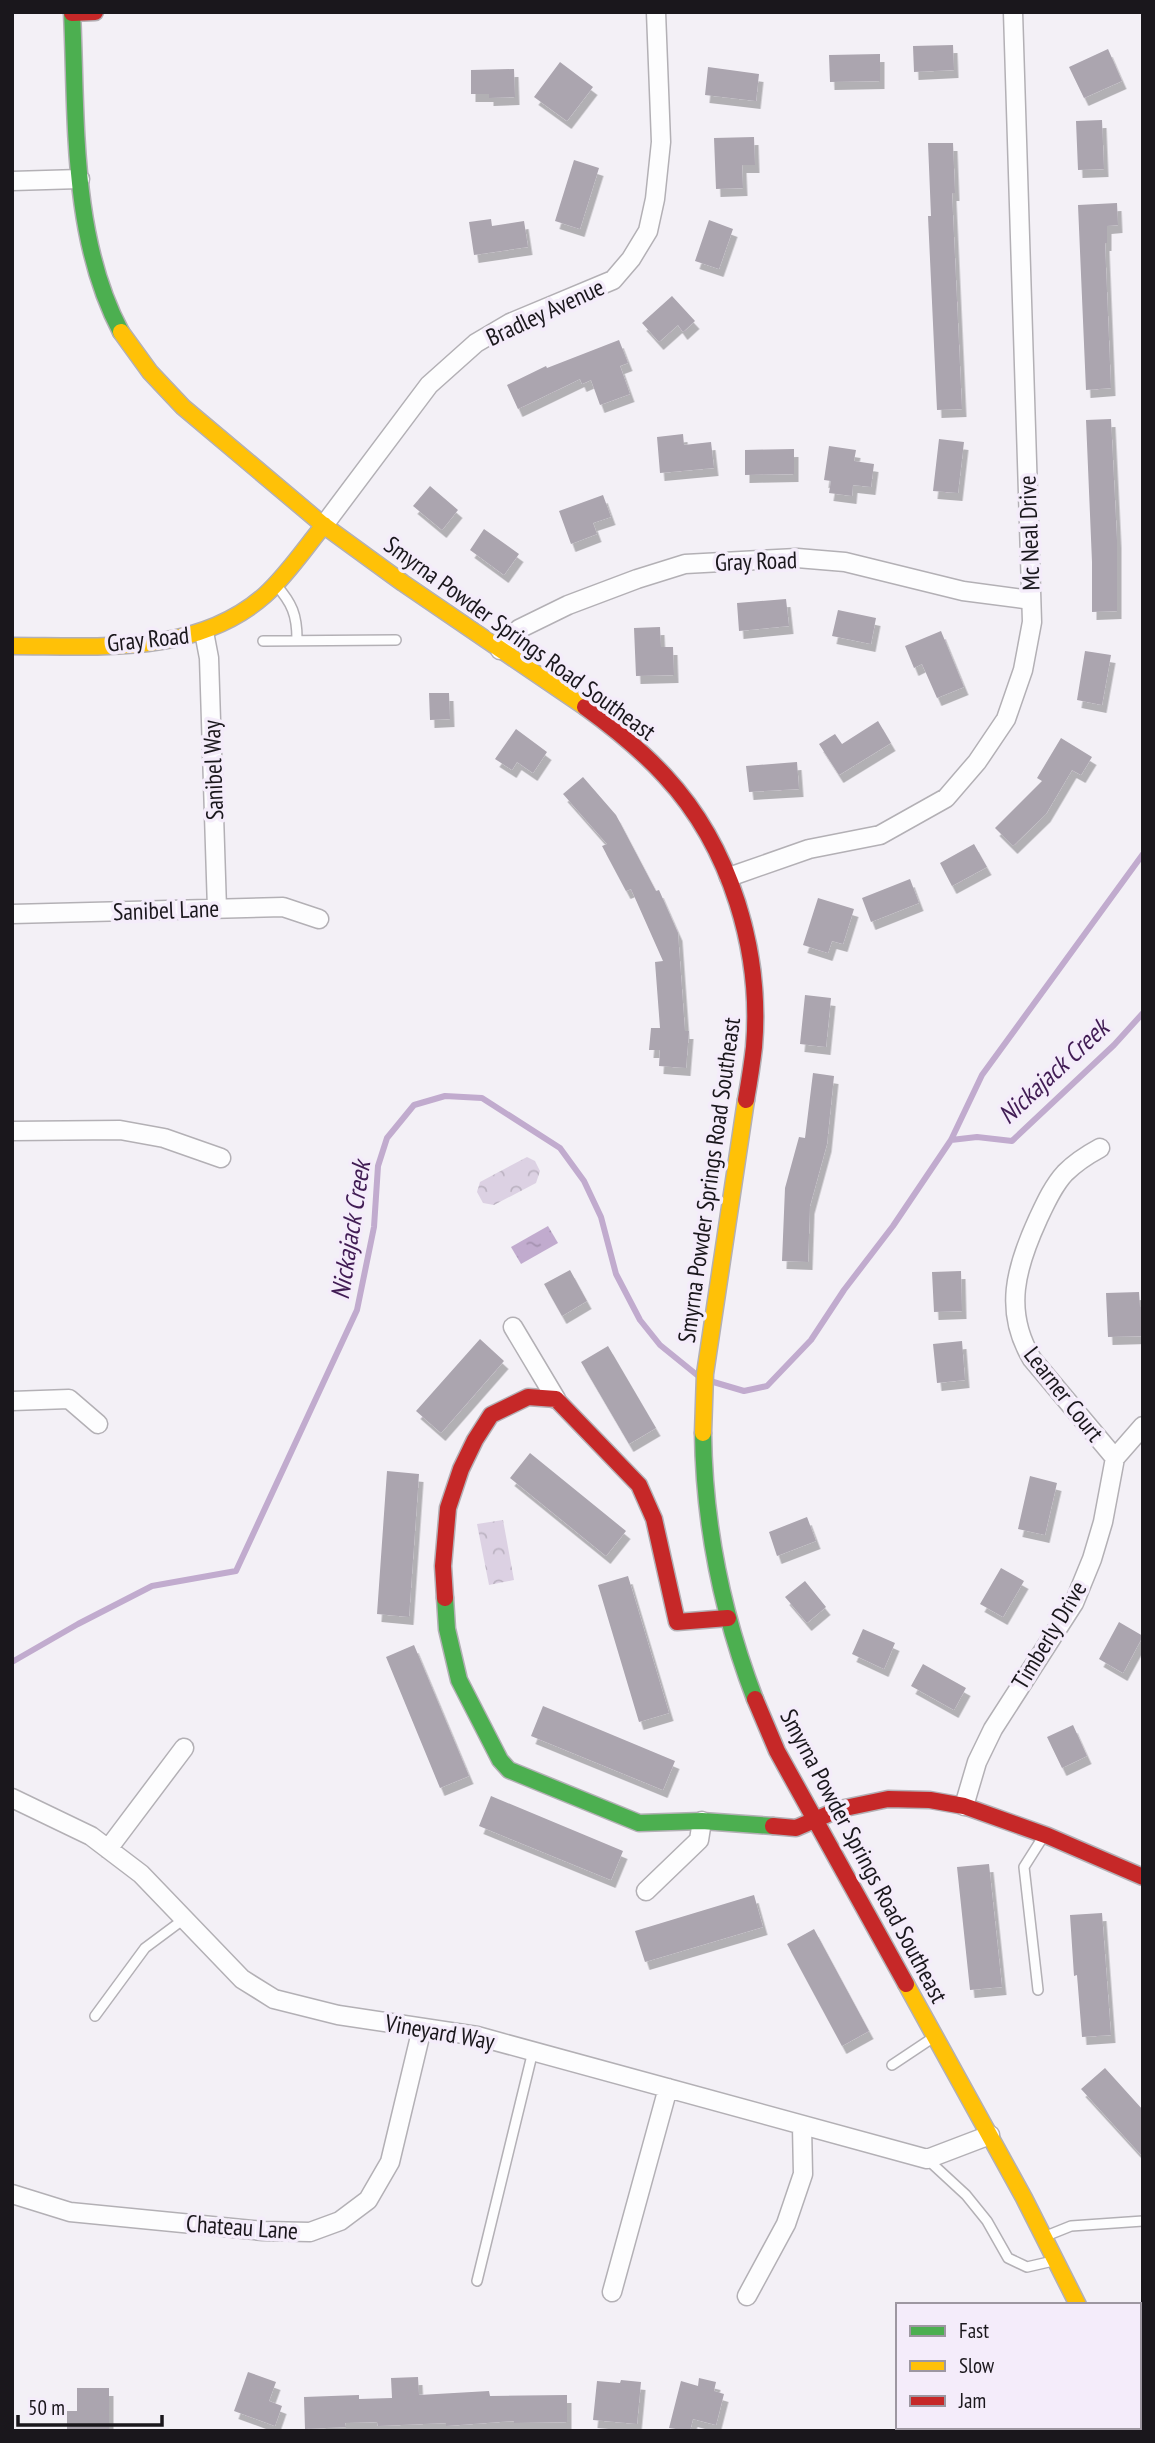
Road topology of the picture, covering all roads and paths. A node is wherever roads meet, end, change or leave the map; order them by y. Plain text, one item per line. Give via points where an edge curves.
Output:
1 (95, 12) edge
2 (656, 12) edge
3 (1013, 12) edge
4 (72, 13) edge
5 (80, 179) junction
6 (12, 181) edge
7 (324, 525) junction
8 (274, 584) junction
9 (1031, 600) junction
10 (204, 632) junction
11 (297, 639) junction
12 (396, 640) dead end
13 (263, 641) dead end
14 (12, 646) edge
15 (500, 650) junction
16 (729, 877) junction
17 (217, 908) junction
18 (12, 914) edge
19 (319, 919) dead end
20 (12, 1131) edge
21 (1100, 1148) dead end
22 (220, 1158) dead end
23 (513, 1327) dead end
24 (556, 1399) junction
25 (12, 1401) edge
26 (98, 1424) dead end
27 (1143, 1426) edge
28 (1115, 1458) junction
29 (728, 1618) junction
30 (184, 1748) dead end
31 (12, 1798) edge
32 (964, 1805) junction
33 (816, 1820) junction
34 (702, 1821) junction
35 (1044, 1835) junction
36 (108, 1849) junction
37 (1143, 1877) edge
38 (646, 1891) dead end
39 (184, 1919) junction
40 (1038, 1990) dead end
41 (95, 2016) dead end
42 (422, 2028) junction
43 (935, 2036) junction
44 (533, 2051) junction
45 (892, 2065) dead end
46 (668, 2088) junction
47 (802, 2126) junction
48 (990, 2135) junction
49 (927, 2159) junction
50 (12, 2193) edge
51 (1143, 2221) edge
52 (1044, 2236) junction
53 (1056, 2260) junction
54 (477, 2281) dead end
55 (612, 2292) dead end
56 (747, 2297) dead end
57 (1077, 2303) edge

1 - 4 street
2 - 7 street, Bradley Avenue via 662,142 648,231 631,259 613,281 510,323 476,343 429,385
3 - 9 street, Mc Neal Drive
4 - 5 street, Smyrna Powder Springs Road Southeast
5 - 6 street
5 - 7 street, Smyrna Powder Springs Road Southeast via 94,270 109,309 142,363 174,400
7 - 8 street, Gray Road
7 - 15 street, Smyrna Powder Springs Road Southeast
8 - 10 street, Gray Road via 239,615
8 - 11 lane via 294,607
9 - 15 street, Gray Road via 963,591 845,562 797,558 685,564 568,605 519,629
9 - 16 street, Mc Neal Drive via 1023,670 1006,719 946,798 880,835 810,849
10 - 14 street, Gray Road via 142,644
10 - 17 street, Sanibel Way via 209,658
11 - 12 lane
11 - 13 lane
15 - 16 street, Smyrna Powder Springs Road Southeast via 605,722 661,770 705,831
16 - 29 street, Smyrna Powder Springs Road Southeast via 750,954 756,1015 702,1418 706,1486
17 - 18 street, Sanibel Lane
17 - 19 street, Sanibel Lane via 283,907
20 - 22 street via 120,1130 164,1138
21 - 28 street, Learner Court via 1063,1175 1048,1197 1018,1270 1016,1314 1032,1359
23 - 24 street
24 - 29 street via 639,1485 654,1518 677,1622
24 - 34 street via 528,1398 491,1415 461,1469 448,1508 443,1566 447,1629 459,1680 509,1770 639,1823
25 - 26 street via 69,1398
27 - 28 street
28 - 32 street, Timberly Drive via 1103,1522 1074,1603 993,1729 976,1762
29 - 33 street, Smyrna Powder Springs Road Southeast via 761,1713
30 - 36 street
31 - 36 street, Vineyard Way via 91,1836
32 - 33 street via 888,1799 839,1809
32 - 35 street
33 - 34 street via 796,1828
33 - 43 street, Smyrna Powder Springs Road Southeast
34 - 38 street via 699,1840
35 - 37 street
35 - 40 lane via 1024,1867
36 - 39 street, Vineyard Way via 141,1874
39 - 41 lane via 145,1948
39 - 42 street, Vineyard Way via 242,1979 274,1999
42 - 44 street, Vineyard Way
42 - 50 street, Chateau Lane via 390,2162 368,2200 340,2221 310,2232 263,2231 70,2213
43 - 45 lane
43 - 48 street, Smyrna Powder Springs Road Southeast
44 - 46 street, Vineyard Way
44 - 54 lane
46 - 47 street, Vineyard Way
46 - 55 street
47 - 49 street, Vineyard Way
47 - 56 street via 803,2174 786,2224
48 - 49 street
48 - 52 street, Smyrna Powder Springs Road Southeast
49 - 53 lane via 966,2195 1008,2258 1027,2267
51 - 52 lane via 1071,2226
52 - 53 street, Smyrna Powder Springs Road Southeast
53 - 57 street, Smyrna Powder Springs Road Southeast

